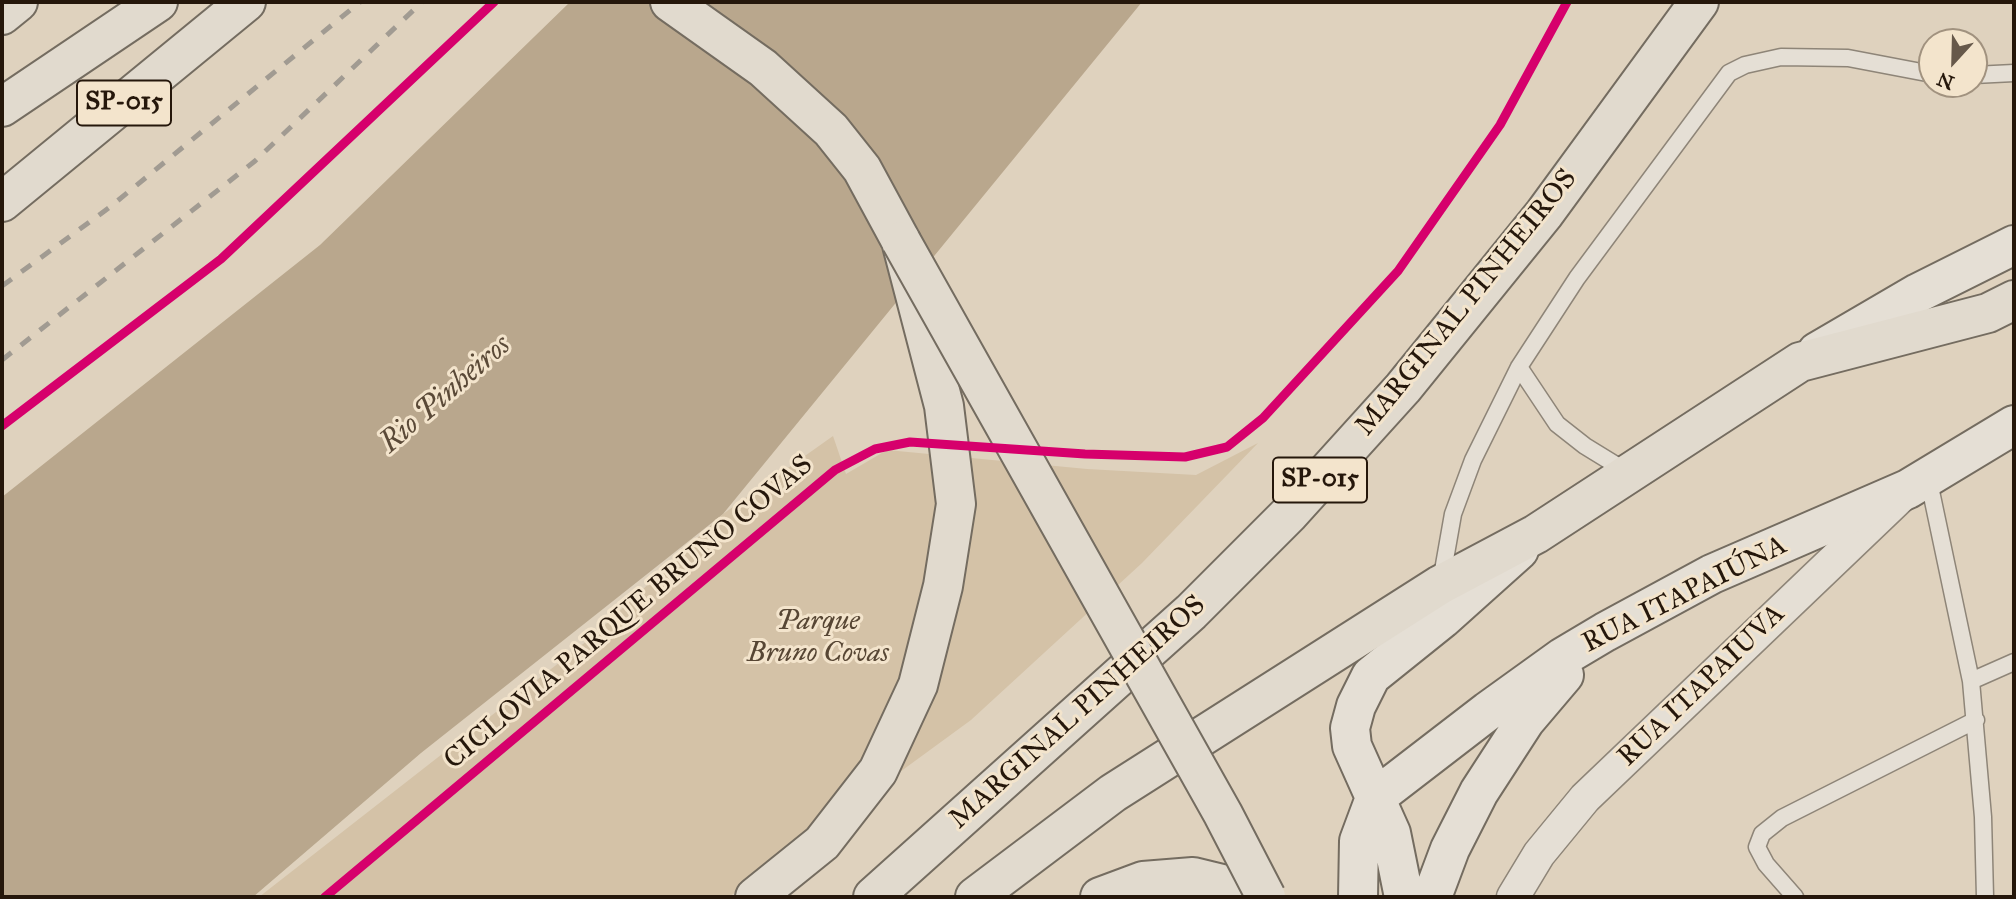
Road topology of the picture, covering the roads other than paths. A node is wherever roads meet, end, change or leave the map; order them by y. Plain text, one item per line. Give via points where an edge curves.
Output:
1 (18, 2) edge
2 (158, 2) edge
3 (246, 2) edge
4 (670, 2) edge
5 (1699, 2) edge
6 (2, 15) edge
7 (1918, 71) edge
8 (2014, 73) edge
9 (1988, 74) edge
10 (2, 107) edge
11 (2, 202) edge
12 (901, 241) junction
13 (2014, 245) edge
14 (2014, 300) edge
15 (1800, 362) junction
16 (1519, 367) junction
17 (2014, 425) edge
18 (1630, 474) junction
19 (1918, 483) junction
20 (1536, 534) junction
21 (1440, 585) junction
22 (1605, 632) junction
23 (2014, 662) edge
24 (1371, 676) junction
25 (1971, 681) junction
26 (1976, 720) junction
27 (1420, 764) junction
28 (1375, 798) junction
29 (755, 897) edge
30 (873, 897) edge
31 (975, 897) edge
32 (1100, 897) edge
33 (1244, 897) edge
34 (1266, 897) edge
35 (1358, 897) edge
36 (1404, 897) edge
37 (1432, 897) edge
38 (1513, 897) edge
39 (1795, 897) edge
40 (1985, 897) edge

1 - 6 highway
2 - 10 highway
3 - 11 highway, SP-015
4 - 12 highway via 764,68 831,130 862,169
5 - 30 highway, MARGINAL PINHEIROS / SP-015 via 1544,214 1403,388 1298,504 1191,612
7 - 16 lane via 1848,58 1781,57 1728,74 1577,278
8 - 9 lane
12 - 29 highway, bridge via 944,406 956,505 943,586 918,685 878,771 822,843
12 - 34 highway, bridge
13 - 15 main road via 1918,293
14 - 15 highway via 1988,313
15 - 18 highway
16 - 18 lane via 1557,424
16 - 21 lane via 1473,460 1453,513
17 - 19 main road, RUA ITAPAIÚNA
18 - 20 highway
19 - 22 main road, RUA ITAPAIÚNA via 1712,574
19 - 25 lane
19 - 38 street, RUA ITAPAIUVA via 1586,798 1539,854
20 - 21 highway
20 - 24 main road
21 - 31 highway via 1113,793
22 - 27 main road, RUA ITAPAIÚNA via 1563,657
22 - 37 main road via 1525,721 1479,792
23 - 25 lane
24 - 27 main road via 1367,712 1375,746
24 - 28 main road via 1350,728 1352,746
25 - 26 lane
26 - 39 lane via 1782,818 1762,834 1757,847 1761,856
26 - 40 lane
27 - 28 main road, RUA ITAPAIÚNA
28 - 35 main road via 1359,841
28 - 36 main road via 1391,833
32 - 33 highway via 1143,881 1193,877 1230,886

